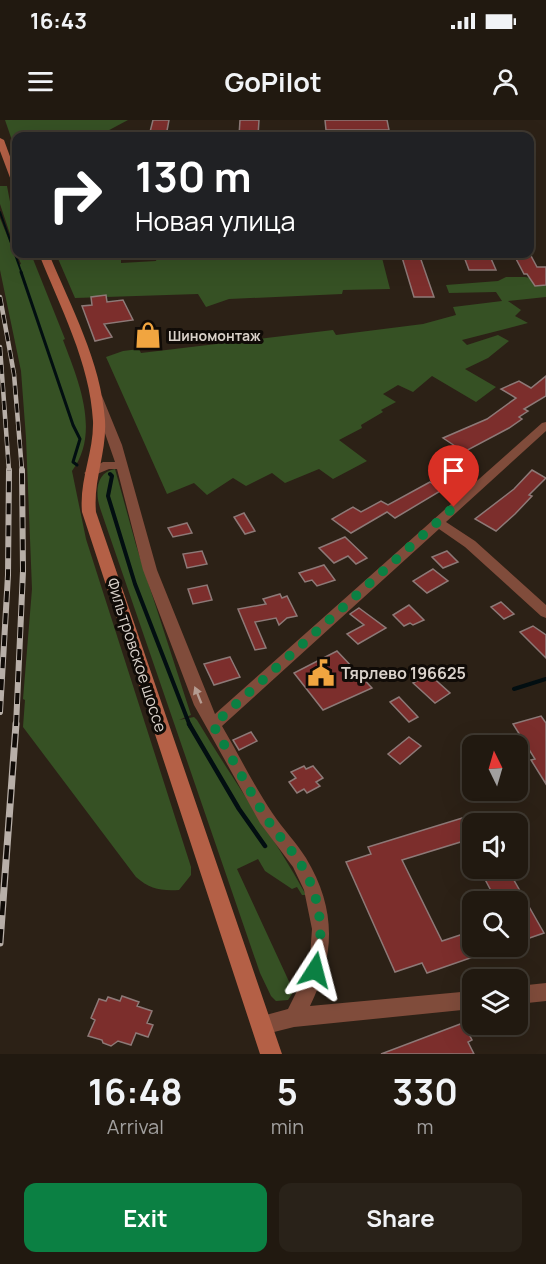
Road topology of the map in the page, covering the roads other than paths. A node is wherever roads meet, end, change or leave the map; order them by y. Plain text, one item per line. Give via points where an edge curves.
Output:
1 (0, 140) edge
2 (12, 172) edge
3 (45, 258) edge
4 (96, 394) junction
5 (546, 425) edge
6 (122, 466) junction
7 (90, 473) junction
8 (437, 522) junction
9 (546, 613) edge
10 (213, 725) junction
11 (546, 992) edge
12 (528, 994) edge
13 (462, 1001) edge
14 (294, 1017) junction
15 (262, 1025) junction
16 (272, 1054) edge

1 - 2 main road
3 - 4 main road, Фильтровское шоссе
4 - 6 street
4 - 7 main road, Фильтровское шоссе via 99,424
5 - 8 street
6 - 7 street via 100,466
10 -> 6 street via 180,652 150,570
7 - 15 main road, Фильтровское шоссе via 90,512
8 - 9 street via 470,544
8 - 10 street
10 - 14 street via 266,818 299,862 313,889 321,929 319,957 312,982
11 - 12 street
13 - 14 street
14 - 15 street
15 - 16 main road, Фильтровское шоссе

